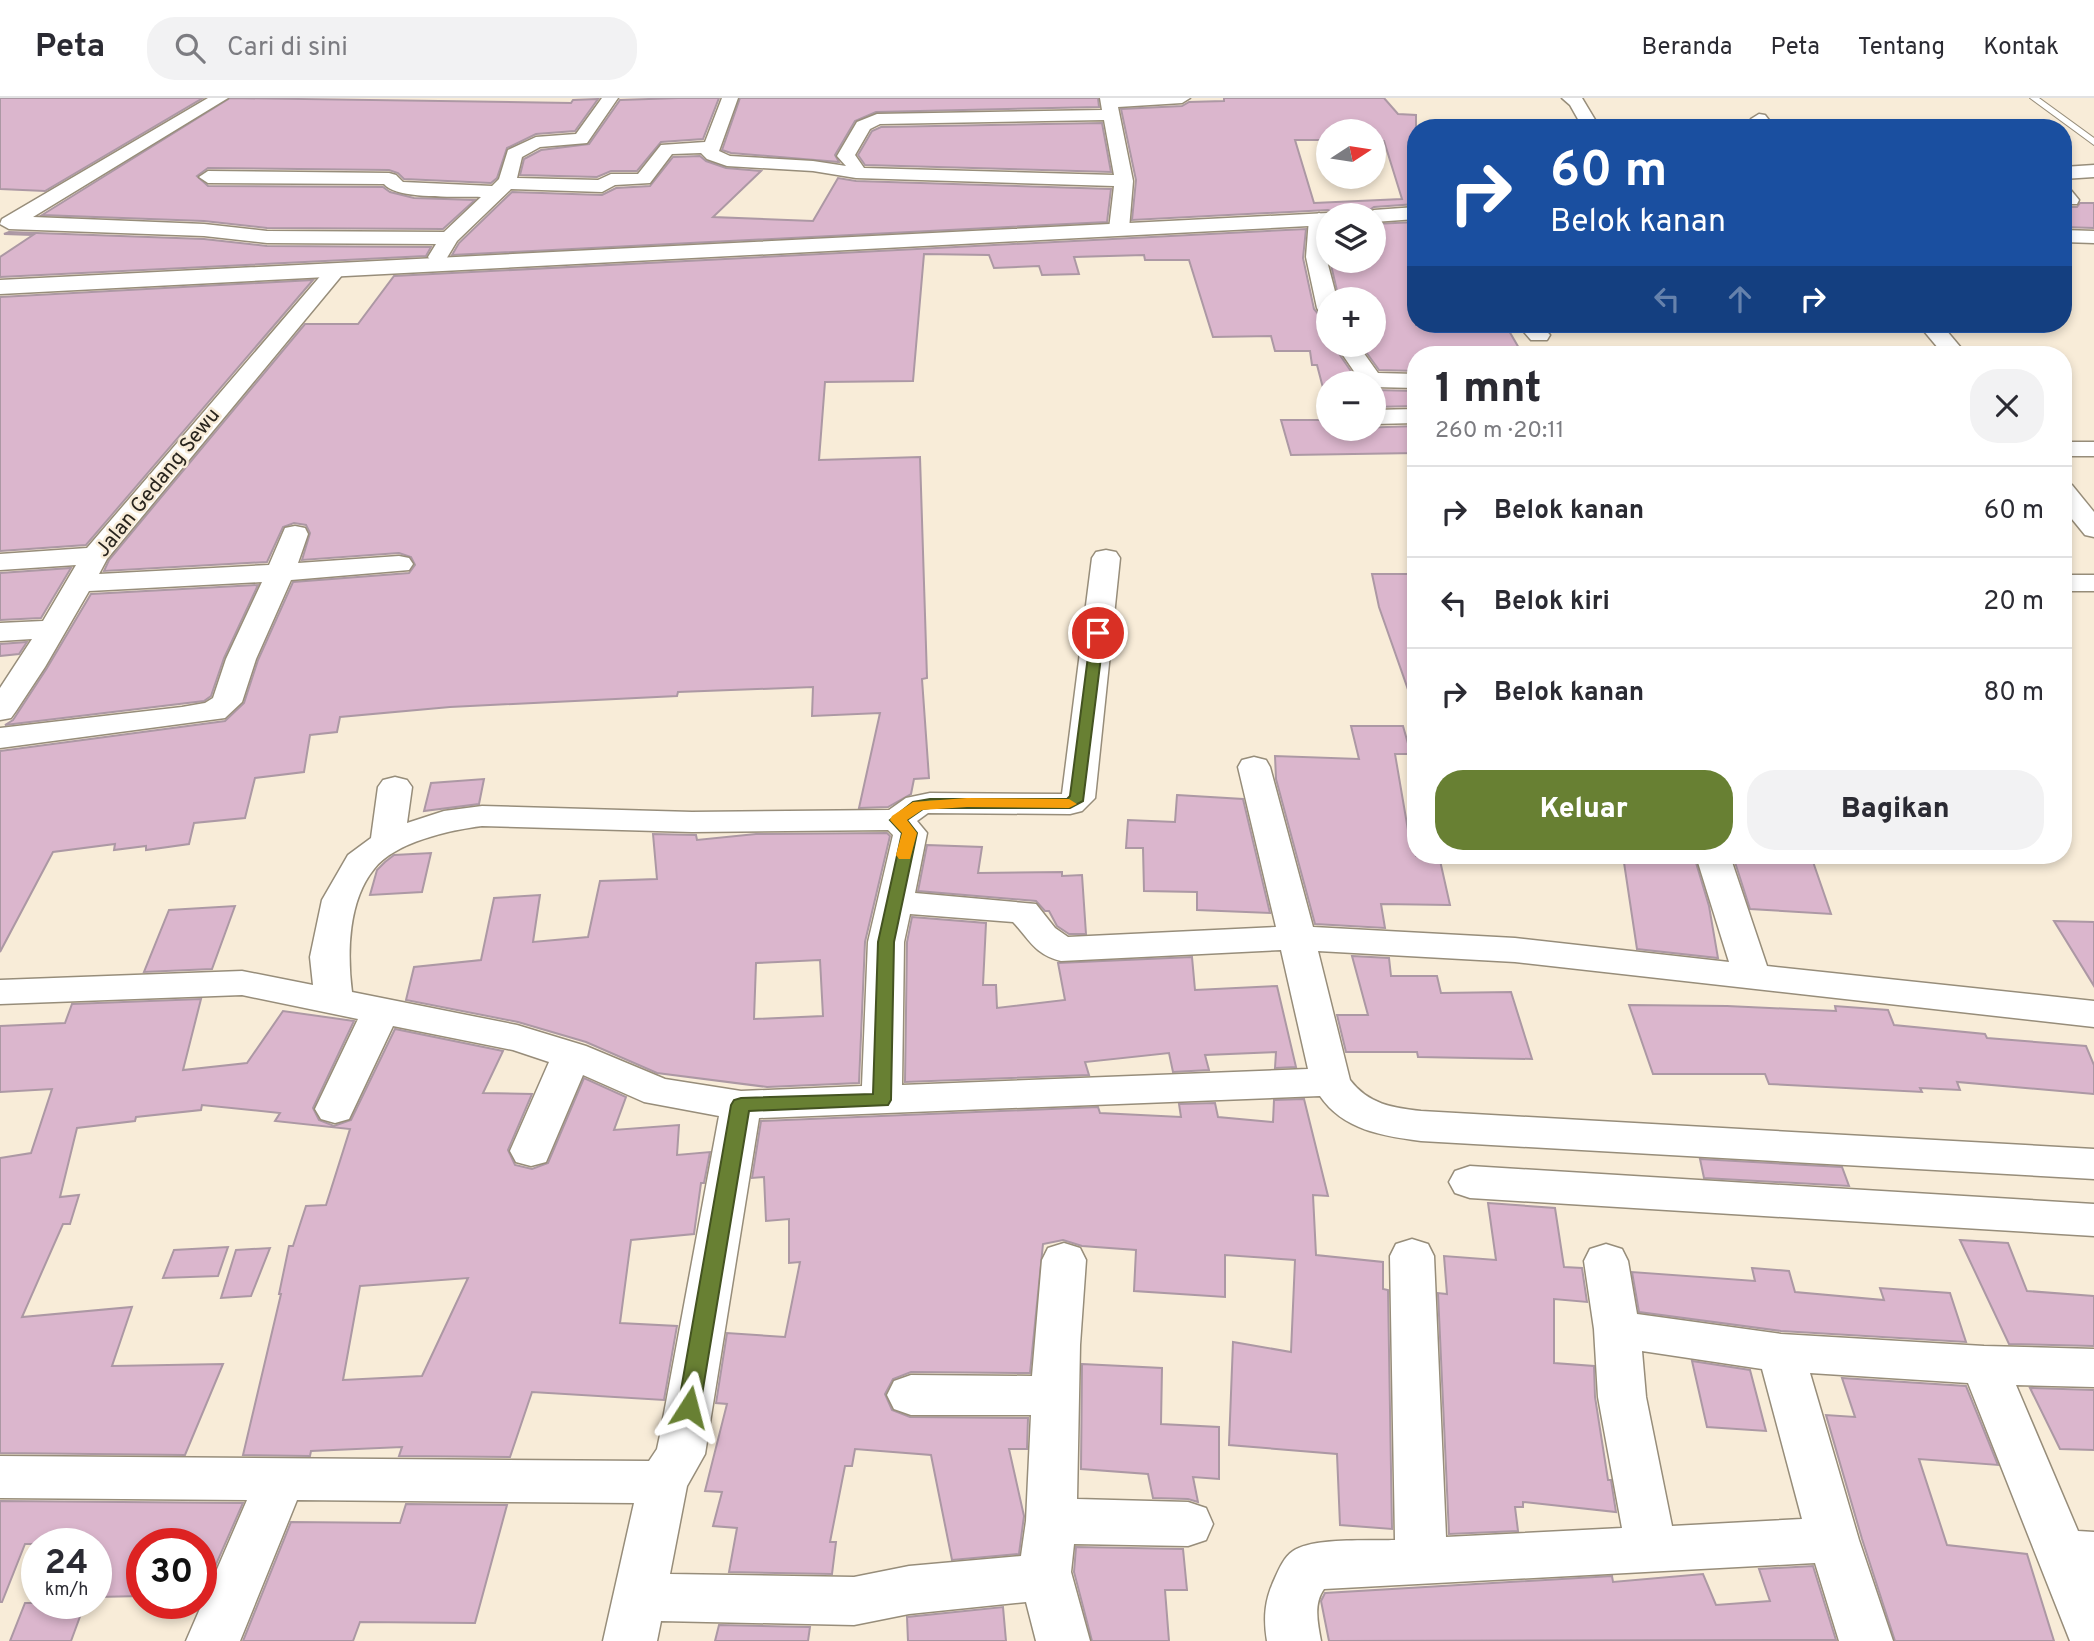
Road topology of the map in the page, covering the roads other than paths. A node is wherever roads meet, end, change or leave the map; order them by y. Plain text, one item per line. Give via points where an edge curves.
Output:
1 (220, 98) edge
2 (610, 98) edge
3 (730, 98) edge
4 (1182, 98) edge
5 (1570, 98) edge
6 (2034, 98) edge
7 (1110, 105) edge
8 (1586, 119) edge
9 (2063, 119) edge
10 (2072, 126) edge
11 (2094, 142) edge
12 (707, 149) junction
13 (2094, 171) edge
14 (2072, 172) edge
15 (856, 173) junction
16 (208, 177) dead end
17 (1124, 181) junction
18 (501, 188) junction
19 (1407, 214) edge
20 (1386, 215) edge
21 (1316, 219) edge
22 (6, 225) edge
23 (1119, 229) junction
24 (2072, 236) edge
25 (2094, 237) edge
26 (449, 238) junction
27 (433, 265) junction
28 (336, 270) junction
29 (0, 288) edge
30 (1386, 381) edge
31 (1407, 381) edge
32 (1407, 416) edge
33 (1386, 417) edge
34 (2072, 449) edge
35 (2094, 449) edge
36 (2072, 501) edge
37 (2094, 529) edge
38 (295, 534) dead end
39 (95, 556) junction
40 (1106, 558) dead end
41 (0, 562) edge
42 (399, 564) dead end
43 (282, 573) junction
44 (79, 583) junction
45 (2072, 583) edge
46 (2094, 583) edge
47 (52, 629) junction
48 (0, 632) edge
49 (0, 711) edge
50 (0, 738) edge
51 (1254, 767) dead end
52 (395, 787) dead end
53 (897, 820) junction
54 (387, 842) junction
55 (1716, 864) edge
56 (895, 902) junction
57 (1297, 938) junction
58 (1752, 975) junction
59 (0, 992) edge
60 (334, 1003) junction
61 (380, 1012) junction
62 (2094, 1014) edge
63 (572, 1055) junction
64 (1331, 1082) junction
65 (882, 1100) junction
66 (741, 1105) junction
67 (335, 1109) dead end
68 (531, 1151) dead end
69 (2094, 1164) edge
70 (1470, 1182) dead end
71 (2094, 1220) edge
72 (1412, 1256) dead end
73 (1064, 1260) dead end
74 (1606, 1261) dead end
75 (1617, 1329) junction
76 (1781, 1353) junction
77 (1984, 1365) junction
78 (2094, 1368) edge
79 (911, 1395) dead end
80 (1057, 1396) junction
81 (0, 1477) edge
82 (281, 1479) junction
83 (663, 1482) junction
84 (1051, 1521) junction
85 (1188, 1524) dead end
86 (1833, 1540) junction
87 (1651, 1549) junction
88 (2078, 1554) edge
89 (1421, 1560) junction
90 (1045, 1573) junction
91 (634, 1619) edge
92 (2094, 1634) edge
93 (213, 1641) edge
94 (1063, 1641) edge
95 (1294, 1641) edge
96 (1866, 1641) edge

1 - 22 street
2 - 18 street via 581,139 536,142 521,149
3 - 12 street via 712,147
4 - 7 street
5 - 8 street
6 - 9 lane
7 - 15 street via 877,119 863,126 846,156 855,164
7 - 17 street
10 - 11 lane
12 - 15 street via 727,161
12 - 18 street via 667,149 643,179 611,180 605,186
13 - 14 main road
15 - 17 street
16 - 18 street via 389,179 403,188
17 - 23 street
18 - 26 street
19 - 20 main road
21 - 23 main road
22 - 26 street via 178,228 267,237
23 - 27 main road
24 - 25 street
26 - 27 street
27 - 28 main road
28 - 29 main road
28 - 39 street, Jalan Gedang Sewu
30 - 31 street
32 - 33 street
34 - 35 street
36 - 37 street
38 - 43 street
39 - 41 street
39 - 44 street, Jalan Gedang Sewu
40 - 53 street via 1078,798 1070,804 930,803 918,805
42 - 43 street
43 - 44 street
43 - 50 street via 246,648 228,702 221,709
44 - 47 street, Jalan Gedang Sewu
45 - 46 street
47 - 48 street
47 - 49 street, Jalan Gedang Sewu
51 - 57 street
52 - 54 street
53 - 54 street via 692,822 482,816 444,821
53 - 56 street via 909,833
54 - 60 street via 360,862 340,900 329,957
55 - 58 street
56 - 57 street via 1023,912 1042,936 1061,949
56 - 65 street via 883,983
57 - 58 street via 1515,950
57 - 64 street
58 - 62 street
59 - 60 street via 242,983
60 - 61 street
61 - 63 street via 517,1038
61 - 67 street
63 - 66 street via 659,1092
63 - 68 street
64 - 65 street
64 - 69 street via 1353,1108 1387,1122 1422,1126
65 - 66 street
66 - 83 street via 680,1454
70 - 71 street
72 - 89 street
73 - 80 street
74 - 75 street
75 - 76 street
75 - 87 street via 1622,1397
76 - 77 street
76 - 86 street
77 - 78 street
77 - 88 street
79 - 80 street
80 - 84 street
81 - 82 street
82 - 83 street
82 - 93 street
83 - 91 street
84 - 85 street
84 - 90 street
86 - 87 street
86 - 96 street
87 - 89 street
88 - 92 street
89 - 95 street via 1311,1567 1298,1580 1289,1617
90 - 91 street via 854,1601
90 - 94 street

